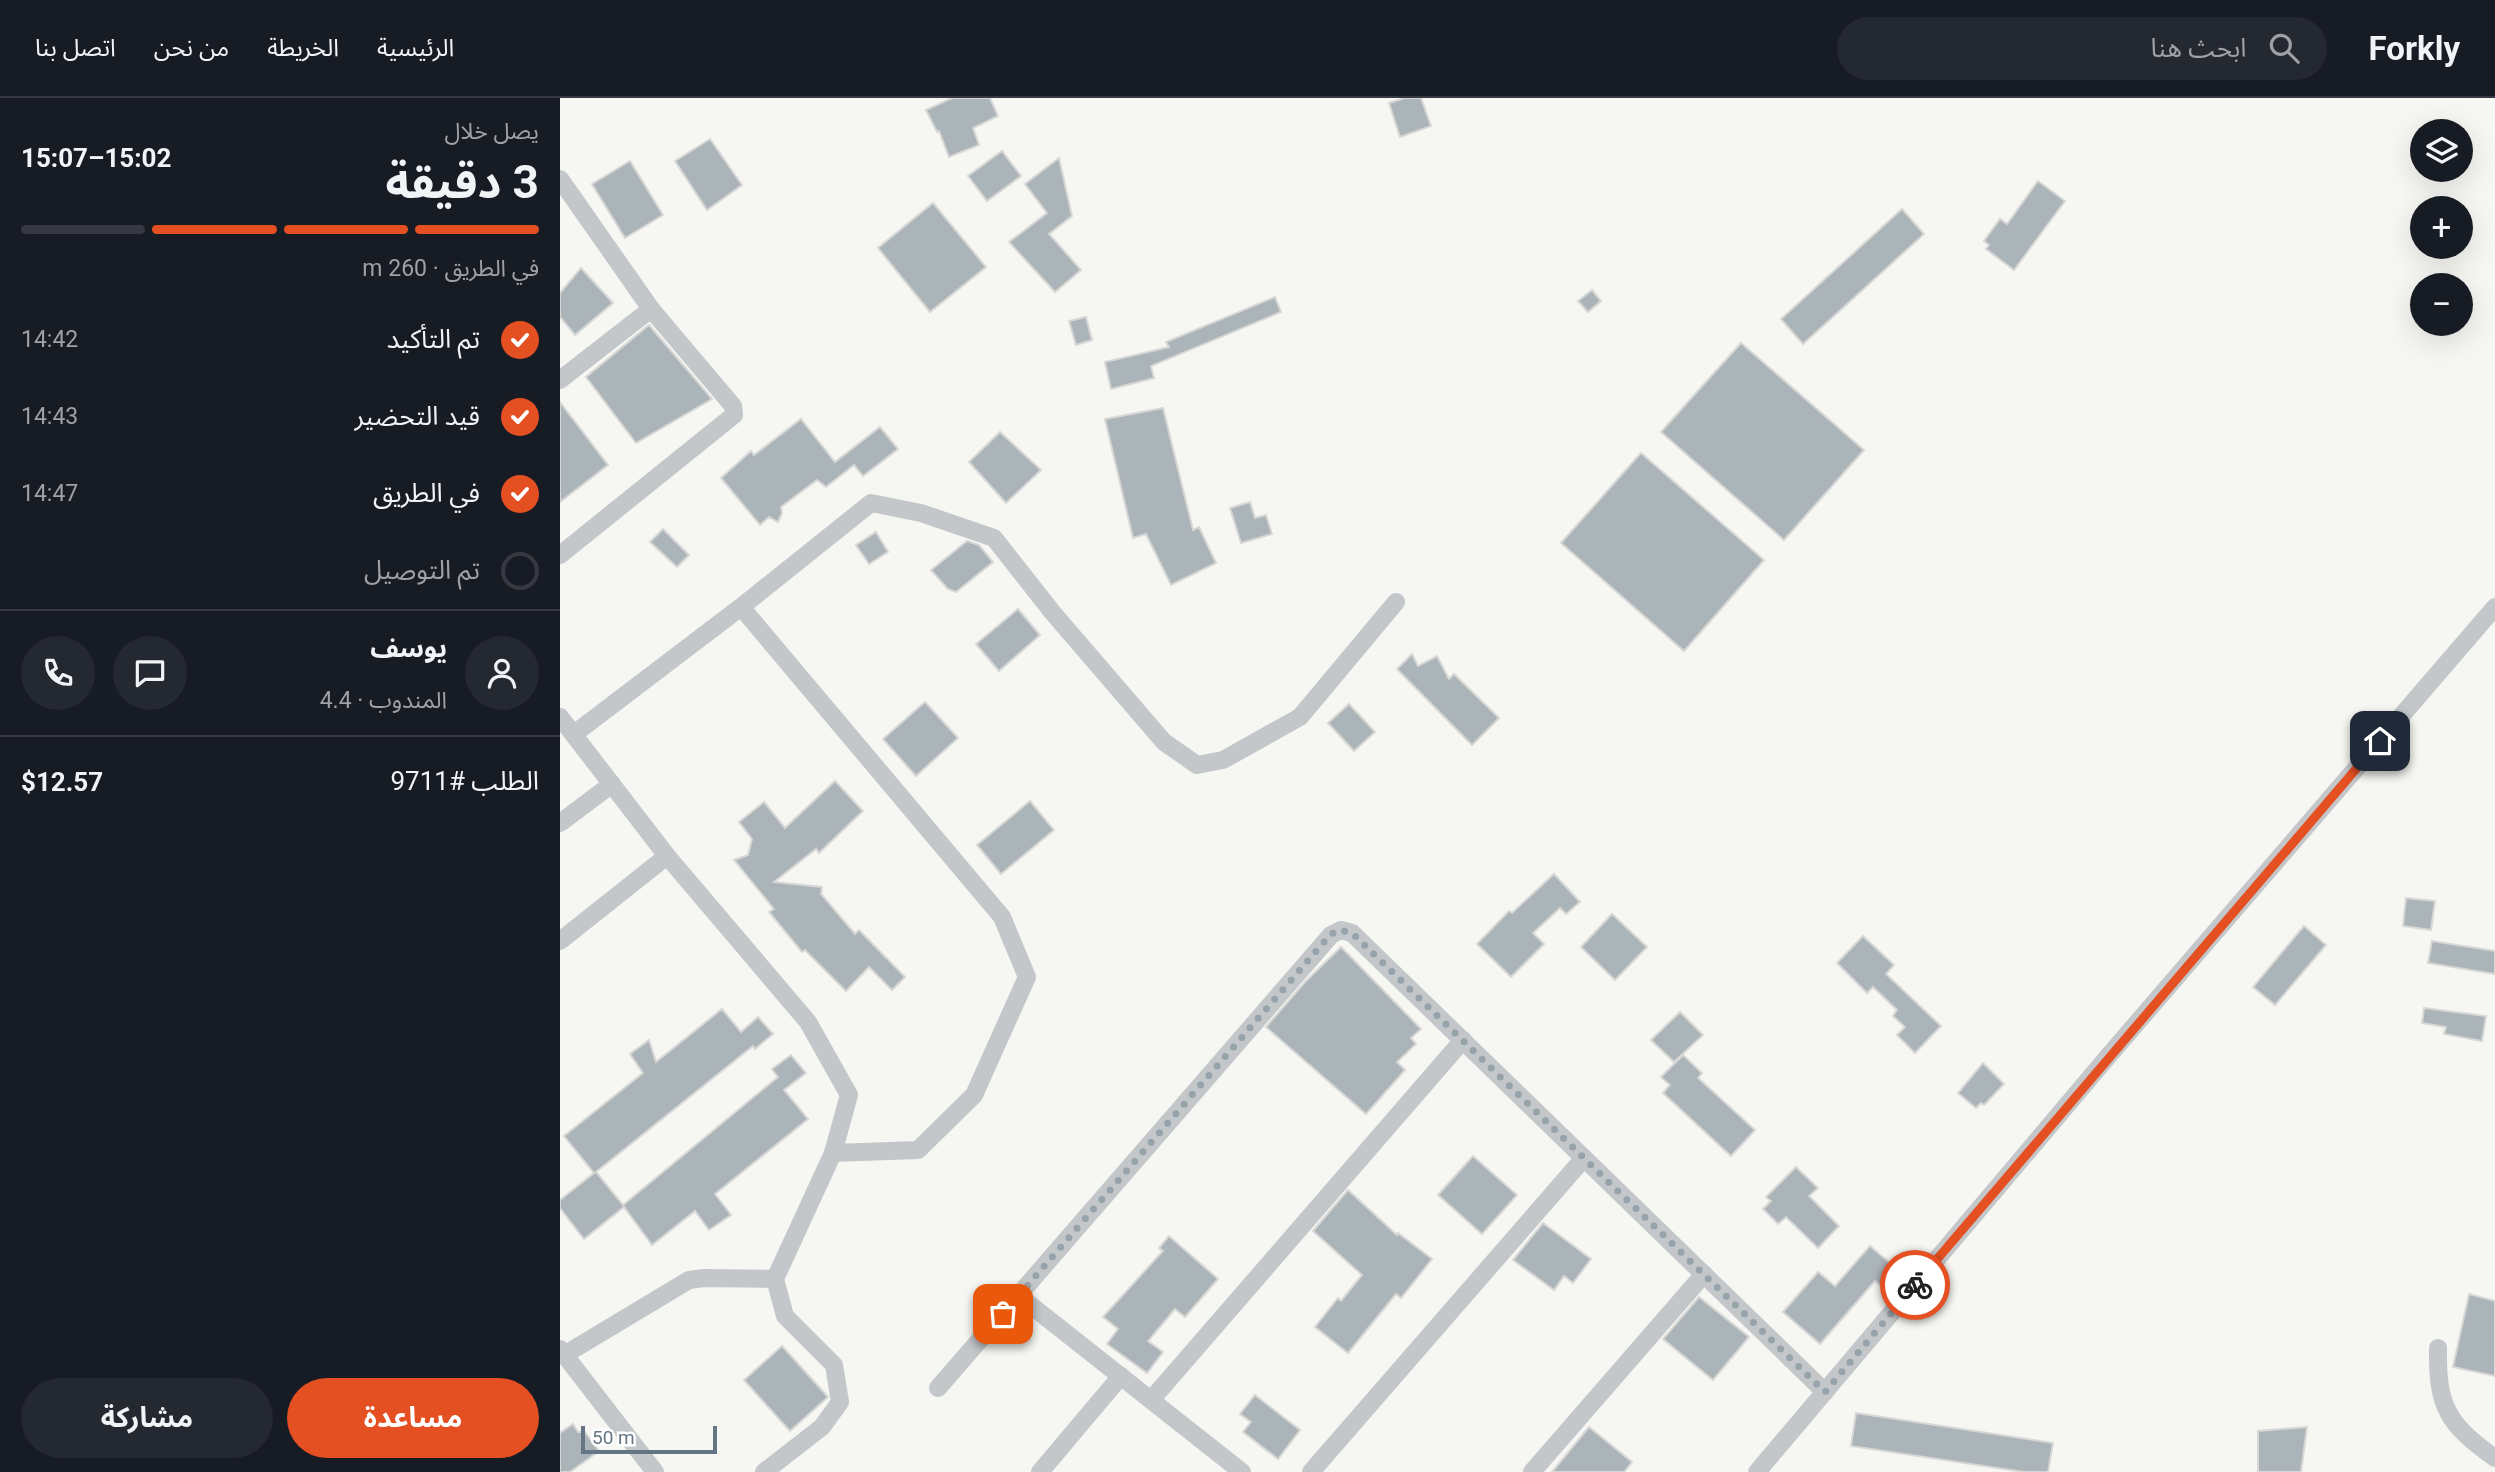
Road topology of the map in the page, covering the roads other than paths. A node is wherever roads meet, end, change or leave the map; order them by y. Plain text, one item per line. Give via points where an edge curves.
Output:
1 (560, 179) edge
2 (651, 309) junction
3 (560, 380) edge
4 (560, 555) edge
5 (1396, 602) dead end
6 (741, 607) junction
7 (2495, 607) edge
8 (560, 717) edge
9 (574, 734) junction
10 (612, 785) junction
11 (560, 823) edge
12 (667, 856) junction
13 (560, 941) edge
14 (1462, 1040) junction
15 (833, 1153) junction
16 (1584, 1158) junction
17 (1704, 1274) junction
18 (775, 1279) junction
19 (1018, 1296) junction
20 (2438, 1348) dead end
21 (562, 1352) edge
22 (1121, 1376) junction
23 (938, 1388) dead end
24 (1825, 1392) junction
25 (1151, 1400) junction
26 (2495, 1458) edge
27 (1218, 1465) edge
28 (654, 1472) edge
29 (764, 1472) edge
30 (1040, 1472) edge
31 (1242, 1472) edge
32 (1311, 1472) edge
33 (1532, 1472) edge
34 (1757, 1472) edge

1 - 2 street
2 - 3 street
2 - 4 street via 733,406 734,415
5 - 6 street via 1300,717 1223,760 1197,765 1164,742 995,538 921,513 871,503
6 - 9 street
6 - 15 street via 1002,917 1027,977 974,1095 918,1150
7 - 24 street
8 - 9 street
9 - 10 street
10 - 11 street
10 - 12 street
12 - 13 street
12 - 15 street via 807,1022 823,1048 849,1095
14 - 16 street
14 - 19 street via 1352,933 1336,932
14 - 25 street
15 - 18 street
16 - 17 street
16 - 32 street
17 - 24 street
17 - 33 street
18 - 21 street via 689,1280
18 - 29 street via 785,1316 834,1365 840,1402 822,1427
19 - 22 street
19 - 23 street
20 - 26 street via 2438,1382 2446,1408 2470,1438
21 - 28 street
22 - 25 street
22 - 30 street
24 - 34 street
25 - 27 street
27 - 31 street

